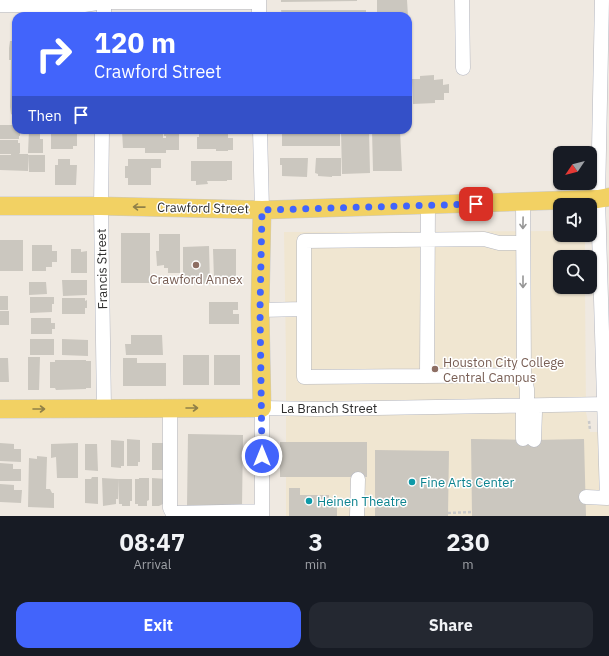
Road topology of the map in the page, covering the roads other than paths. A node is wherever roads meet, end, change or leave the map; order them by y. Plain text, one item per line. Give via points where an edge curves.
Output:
1 (462, 0) edge
2 (104, 1) edge
3 (604, 1) edge
4 (0, 6) edge
5 (259, 6) edge
6 (104, 12) edge
7 (463, 68) dead end
8 (102, 134) edge
9 (260, 134) edge
10 (604, 198) edge
11 (523, 202) junction
12 (428, 205) junction
13 (0, 206) edge
14 (101, 206) junction
15 (262, 210) junction
16 (427, 240) junction
17 (523, 243) junction
18 (605, 276) edge
19 (260, 310) junction
20 (304, 310) junction
21 (605, 326) edge
22 (606, 362) edge
23 (524, 375) junction
24 (428, 376) junction
25 (607, 404) edge
26 (528, 407) junction
27 (104, 408) junction
28 (170, 408) junction
29 (262, 408) junction
30 (0, 409) edge
31 (528, 440) dead end
32 (608, 469) edge
33 (358, 479) dead end
34 (586, 497) dead end
35 (262, 514) edge
36 (357, 516) edge

1 - 7 street
2 - 4 street via 84,6
2 - 5 street
2 - 6 street
3 - 10 street
8 - 14 street, Francis Street
9 - 15 street
10 - 11 main road, Crawford Street
10 - 18 street
11 - 12 main road, Crawford Street
11 -> 17 street
12 - 15 main road, Crawford Street
12 - 16 street
13 - 14 main road, Crawford Street
15 -> 14 main road, Crawford Street
14 - 27 street, Francis Street
15 - 19 main road
16 - 17 street via 484,239 499,243
16 - 20 street via 304,241
16 - 24 street
17 -> 23 street
18 - 21 street
19 - 20 street
19 - 29 main road
20 - 24 street via 304,377
21 - 22 street
22 - 25 street
23 - 24 street
23 - 26 street
25 - 26 street, La Branch Street
25 - 32 street
26 - 29 street, La Branch Street
26 - 31 street via 535,412
27 - 28 main road, La Branch Street
30 -> 27 main road, La Branch Street
28 -> 29 main road, La Branch Street
28 - 35 street via 172,512
29 - 35 street
32 - 34 street via 607,498
33 - 36 street

